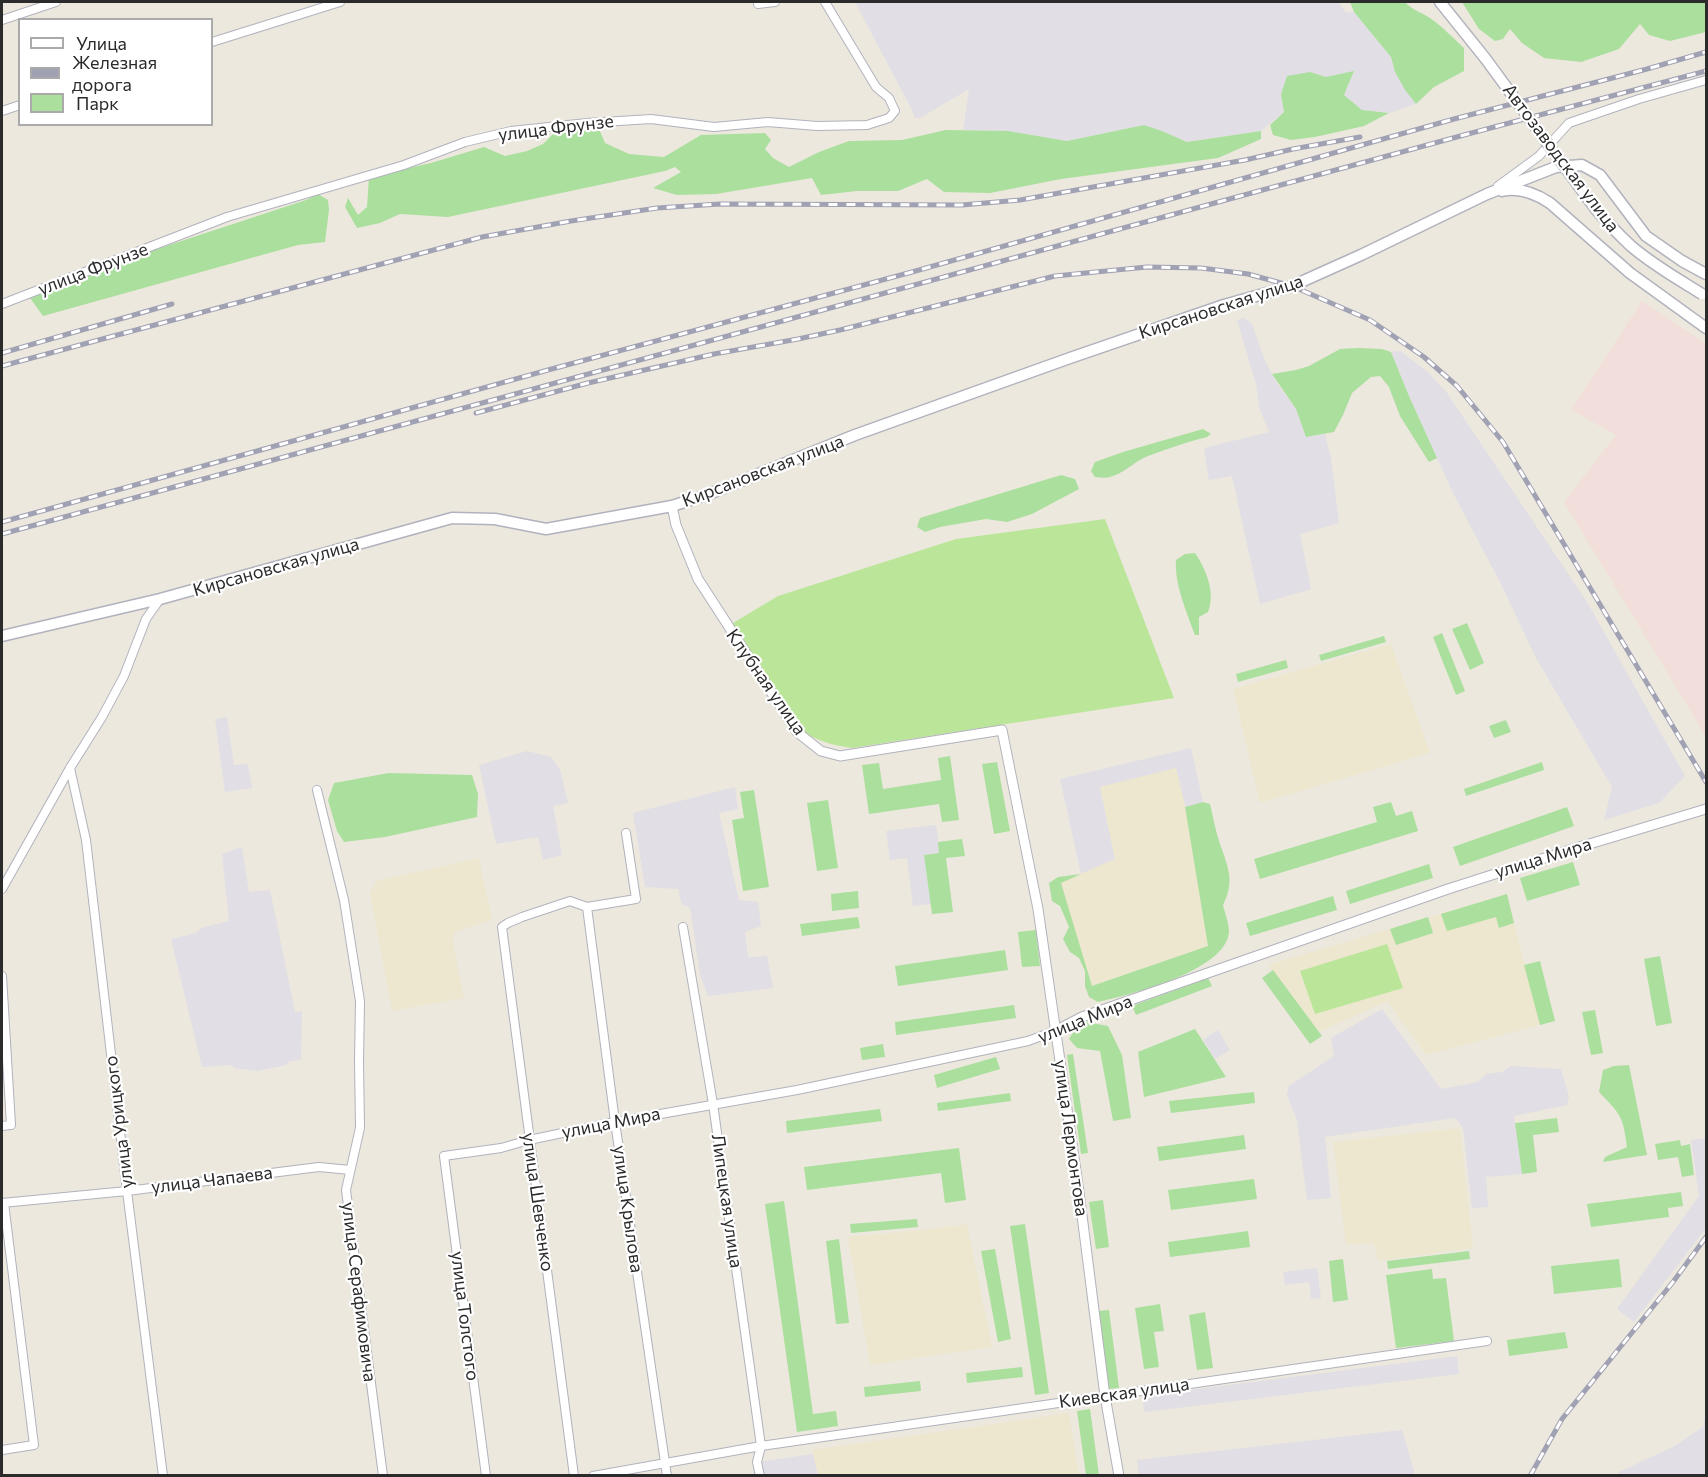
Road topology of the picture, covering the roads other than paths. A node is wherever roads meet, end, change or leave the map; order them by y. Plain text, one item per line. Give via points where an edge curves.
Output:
1 (56, 2) edge
2 (340, 2) edge
3 (775, 2) edge
4 (825, 2) edge
5 (1440, 2) edge
6 (758, 4) dead end
7 (2, 20) edge
8 (213, 42) edge
9 (1707, 80) edge
10 (18, 106) edge
11 (2, 111) edge
12 (1487, 194) junction
13 (1707, 274) edge
14 (1704, 296) edge
15 (2, 304) edge
16 (1707, 328) edge
17 (672, 506) junction
18 (160, 599) junction
19 (2, 636) edge
20 (1002, 730) joint
21 (70, 768) junction
22 (317, 790) dead end
23 (1707, 809) edge
24 (626, 833) dead end
25 (2, 889) edge
26 (587, 907) junction
27 (683, 927) dead end
28 (2, 976) edge
29 (1055, 1031) junction
30 (713, 1104) junction
31 (615, 1122) junction
32 (2, 1126) edge
33 (529, 1140) junction
34 (444, 1156) joint
35 (350, 1170) junction
36 (127, 1191) junction
37 (3, 1203) edge
38 (1487, 1341) dead end
39 (1105, 1396) junction
40 (762, 1446) junction
41 (2, 1450) edge
42 (665, 1462) junction
43 (163, 1476) edge
44 (383, 1476) edge
45 (486, 1476) edge
46 (574, 1476) edge
47 (593, 1476) edge
48 (667, 1476) edge
49 (760, 1476) edge
50 (1119, 1476) edge

1 - 7 street
2 - 8 street
3 - 6 street
4 - 15 street, улица Фрунзе via 876,87 889,98 895,111 889,118 867,125 768,122 714,127 651,119 511,131 227,218
5 - 14 main road, Автозаводская улица, bridge via 1611,227 1656,265
9 - 12 street via 1569,123 1539,156
10 - 11 street
12 - 13 main road via 1556,167 1582,165 1600,175 1646,236
12 - 16 main road via 1509,189 1550,203 1630,273
12 - 17 main road, Кирсановская улица via 1292,286 1224,305 1059,362
17 - 18 main road, Кирсановская улица via 546,529 495,519 452,518
17 - 20 street, Клубная улица via 698,579 797,732 821,752 840,756
18 - 19 main road, Кирсановская улица
18 - 21 street via 146,619 124,676
20 - 29 street, улица Лермонтова via 1038,909
21 - 25 street
21 - 36 street, улица Урицкого via 86,840
22 - 35 street, улица Серафимовича via 344,900 360,1001 360,1128
23 - 29 street, улица Мира via 1437,892 1082,1017
24 - 26 street via 636,899
26 - 31 street, улица Крылова
26 - 33 street, улица Шевченко via 570,901 502,927
27 - 30 street, Липецкая улица
28 - 32 street via 11,1125
29 - 30 street, улица Мира via 1028,1041
29 - 39 street, улица Лермонтова
30 - 31 street, улица Мира
30 - 40 street, Липецкая улица
31 - 33 street, улица Мира
31 - 42 street, улица Крылова
33 - 34 street, улица Мира
33 - 46 street, улица Шевченко
34 - 45 street, улица Толстого
35 - 36 street, улица Чапаева via 319,1167
35 - 44 street, улица Серафимовича via 345,1190
36 - 37 street, улица Чапаева
36 - 43 street, улица Урицкого
37 - 41 street via 34,1445
38 - 39 street, Киевская улица
39 - 40 street, Киевская улица
39 - 50 street, улица Лермонтова
40 - 42 street, Киевская улица
40 - 49 street, Липецкая улица via 757,1462
42 - 47 street, Киевская улица
42 - 48 street, улица Крылова

